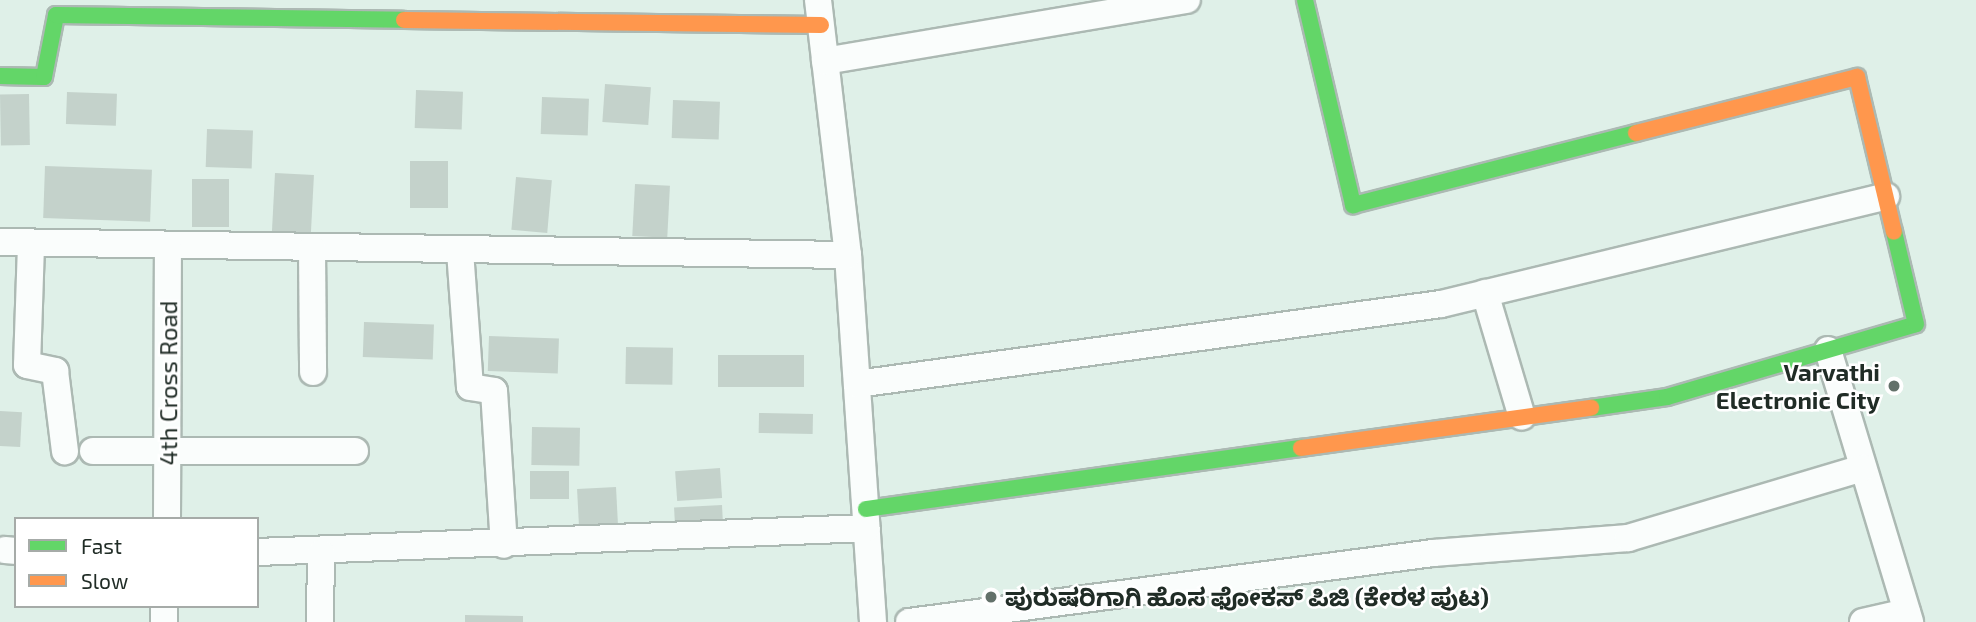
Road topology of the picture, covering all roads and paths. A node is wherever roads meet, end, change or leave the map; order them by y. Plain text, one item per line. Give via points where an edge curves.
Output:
1 (1187, 0) edge
2 (1305, 0) edge
3 (820, 12) edge
4 (825, 61) junction
5 (0, 76) edge
6 (1886, 196) junction
7 (0, 242) edge
8 (32, 245) junction
9 (168, 247) junction
10 (312, 249) junction
11 (460, 251) junction
12 (848, 255) junction
13 (1485, 293) junction
14 (1828, 350) junction
15 (313, 372) dead end
16 (857, 384) junction
17 (1522, 417) junction
18 (167, 450) junction
19 (93, 451) dead end
20 (355, 451) dead end
21 (65, 452) dead end
22 (1863, 468) junction
23 (167, 517) edge
24 (867, 518) junction
25 (504, 545) junction
26 (259, 552) edge
27 (321, 553) junction
28 (1908, 617) edge
29 (320, 622) edge
30 (873, 622) edge
31 (909, 622) edge
32 (1863, 622) edge

1 - 4 street
2 - 6 street via 1353,205 1857,77
3 - 4 street
3 - 5 street via 56,15 44,77
4 - 12 street
6 - 13 street
6 - 14 street via 1916,324
7 - 8 street
8 - 9 street
8 - 21 street via 27,365 55,371
9 - 10 street
9 - 18 street, 4th Cross Road
10 - 11 street
10 - 15 street
11 - 12 street
11 - 25 street via 470,387 494,391
12 - 16 street
13 - 16 street
13 - 17 street
14 - 17 street via 1667,397
14 - 22 street
16 - 24 street
17 - 24 street
18 - 19 street
18 - 20 street
18 - 23 street, 4th Cross Road
22 - 28 street
22 - 31 street via 1628,538 1433,553
24 - 25 street
24 - 30 street
25 - 27 street
26 - 27 street
27 - 29 street
28 - 32 street

